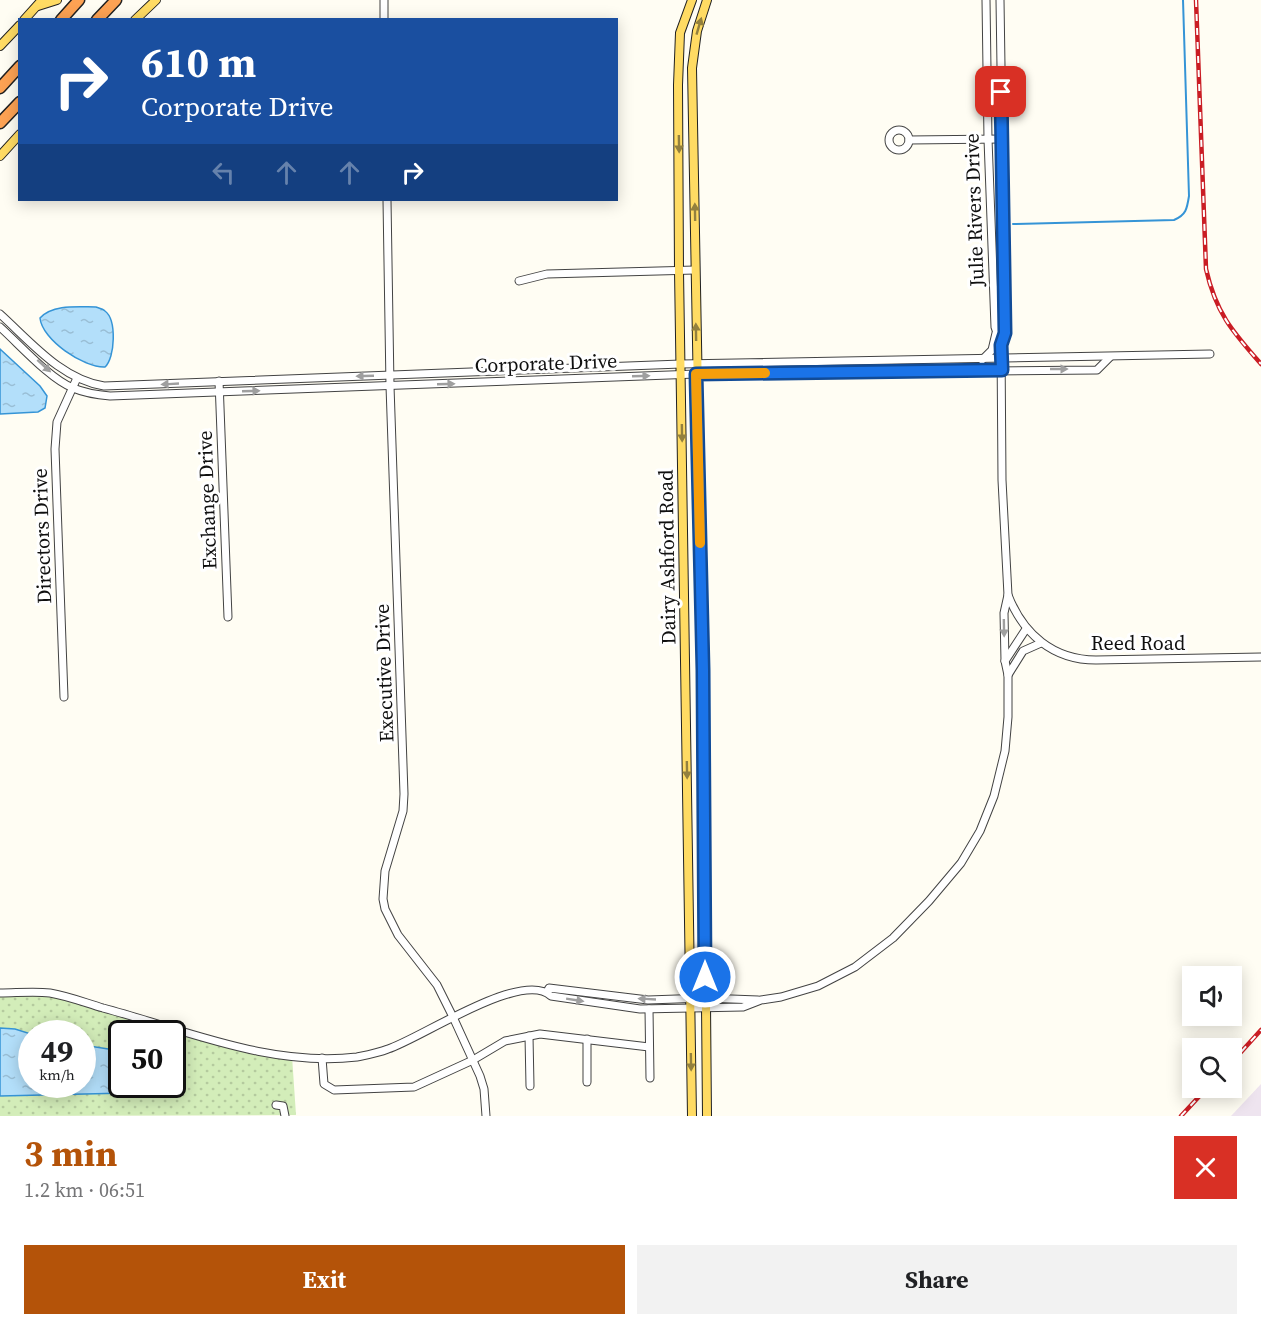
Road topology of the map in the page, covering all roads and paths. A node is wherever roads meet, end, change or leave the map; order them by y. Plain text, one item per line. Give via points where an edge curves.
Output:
1 (57, 0) edge
2 (79, 0) edge
3 (116, 0) edge
4 (384, 0) edge
5 (692, 0) edge
6 (707, 0) edge
7 (986, 0) edge
8 (1000, 0) edge
9 (154, 1) edge
10 (39, 4) edge
11 (26, 18) edge
12 (64, 18) edge
13 (99, 18) edge
14 (137, 18) edge
15 (384, 18) edge
16 (1000, 23) junction
17 (987, 24) junction
18 (18, 27) edge
19 (0, 46) edge
20 (18, 68) edge
21 (678, 85) junction
22 (692, 85) junction
23 (0, 88) edge
24 (18, 104) edge
25 (678, 118) junction
26 (693, 118) junction
27 (0, 123) edge
28 (18, 136) edge
29 (988, 139) junction
30 (1002, 139) junction
31 (909, 140) dead end
32 (0, 156) edge
33 (990, 198) junction
34 (1002, 200) junction
35 (387, 201) edge
36 (695, 270) junction
37 (679, 271) junction
38 (519, 281) dead end
39 (0, 314) edge
40 (0, 327) edge
41 (996, 333) junction
42 (1001, 345) junction
43 (1210, 354) dead end
44 (1110, 357) junction
45 (1033, 359) junction
46 (982, 360) junction
47 (1002, 360) junction
48 (846, 361) junction
49 (681, 364) junction
50 (696, 364) junction
51 (612, 367) junction
52 (1034, 369) junction
53 (1002, 370) junction
54 (846, 372) junction
55 (696, 374) junction
56 (390, 375) junction
57 (681, 375) junction
58 (613, 377) junction
59 (76, 378) junction
60 (219, 381) junction
61 (390, 386) junction
62 (71, 387) junction
63 (219, 392) junction
64 (1008, 595) junction
65 (228, 617) dead end
66 (1026, 629) junction
67 (1041, 643) junction
68 (1261, 657) edge
69 (1005, 661) junction
70 (685, 670) junction
71 (703, 670) junction
72 (1008, 675) junction
73 (64, 697) dead end
74 (704, 742) junction
75 (687, 743) junction
76 (688, 873) junction
77 (704, 873) junction
78 (547, 992) junction
79 (0, 993) edge
80 (605, 995) junction
81 (705, 998) junction
82 (690, 999) junction
83 (760, 1000) junction
84 (604, 1004) junction
85 (705, 1008) junction
86 (649, 1009) junction
87 (691, 1009) junction
88 (453, 1017) junction
89 (529, 1036) junction
90 (587, 1039) junction
91 (649, 1047) junction
92 (322, 1058) junction
93 (473, 1060) junction
94 (650, 1078) dead end
95 (587, 1082) dead end
96 (530, 1086) dead end
97 (707, 1100) junction
98 (692, 1101) junction
99 (276, 1105) dead end
100 (285, 1116) edge
101 (486, 1116) edge
102 (692, 1116) edge
103 (707, 1116) edge

1 - 10 main road
2 - 12 highway
3 - 13 highway
4 - 15 street
5 - 21 main road, Dairy Ashford Road via 680,33
22 -> 6 main road, Dairy Ashford Road via 695,42
7 - 17 street, Julie Rivers Drive
8 - 16 street, Julie Rivers Drive
9 - 14 main road
10 - 11 main road
16 - 17 street
16 - 30 street, Julie Rivers Drive
17 - 29 street, Julie Rivers Drive
18 - 19 main road
20 - 23 highway
21 - 22 main road
21 - 25 main road, Dairy Ashford Road
22 - 26 main road, Dairy Ashford Road
24 - 27 highway
25 - 26 main road
25 -> 37 main road, Dairy Ashford Road
36 -> 26 main road, Dairy Ashford Road
28 - 32 main road
29 - 30 street
29 - 31 street
29 - 33 street, Julie Rivers Drive
30 - 34 street, Julie Rivers Drive
33 - 34 street
33 - 41 street, Julie Rivers Drive
34 - 42 street, Julie Rivers Drive via 1005,333
35 - 56 street, Executive Drive
36 - 37 street
50 -> 36 main road, Dairy Ashford Road
37 - 38 street via 547,274
37 - 49 main road, Dairy Ashford Road
39 - 59 street, Corporate Drive
40 -> 62 street, Corporate Drive
41 - 42 street, Julie Rivers Drive
41 - 46 street via 992,350
42 - 47 street, Julie Rivers Drive
43 - 44 street, Corporate Drive
44 - 45 street, Corporate Drive
52 -> 44 street, Corporate Drive via 1097,370
45 - 47 street, Corporate Drive
45 - 52 street
46 - 47 street, Corporate Drive
46 - 48 street, Corporate Drive
47 - 53 street, Julie Rivers Drive
48 - 50 street, Corporate Drive
48 - 54 street
49 - 50 street, Corporate Drive
49 - 51 street, Corporate Drive
49 - 57 main road, Dairy Ashford Road
50 - 55 main road, Dairy Ashford Road
51 - 56 street, Corporate Drive
51 - 58 street
52 - 53 street, Corporate Drive
53 - 54 street, Corporate Drive
53 - 64 street, Julie Rivers Drive
54 - 55 street, Corporate Drive
55 - 57 street, Corporate Drive
55 - 71 main road, Dairy Ashford Road
56 -> 60 street, Corporate Drive
56 - 61 street, Executive Drive
58 -> 57 street, Corporate Drive
57 -> 70 main road, Dairy Ashford Road
61 -> 58 street, Corporate Drive
60 -> 59 street, Corporate Drive via 104,386
59 - 62 street, Directors Drive
60 - 63 street, Exchange Drive
63 -> 61 street, Corporate Drive
61 - 88 street, Executive Drive via 404,794 403,811 385,871 383,899 392,925 437,985
62 - 63 street, Corporate Drive via 110,396
62 - 73 street, Directors Drive via 57,422 55,448
63 - 65 street, Exchange Drive
64 - 66 street, Reed Road
64 -> 69 street, Julie Rivers Drive via 1004,613
66 - 67 street, Reed Road
66 - 69 street
67 - 68 street, Reed Road via 1084,660
67 - 72 street via 1023,651
69 - 72 street, Julie Rivers Drive
70 - 71 main road
70 - 75 main road, Dairy Ashford Road
71 - 74 main road, Dairy Ashford Road
72 - 83 street, Julie Rivers Drive via 1005,751 994,796 980,831 961,862 894,938 855,967 818,986
74 - 75 main road
74 - 77 main road, Dairy Ashford Road
75 -> 76 main road, Dairy Ashford Road
76 - 77 main road
76 - 82 main road, Dairy Ashford Road
77 - 81 main road, Dairy Ashford Road
78 - 80 street, Julie Rivers Drive via 549,988
78 -> 84 street, Julie Rivers Drive via 551,996
78 - 88 street via 506,993
79 - 92 street via 50,993 265,1054
82 -> 80 street, Julie Rivers Drive
80 - 84 street
81 - 82 street, Julie Rivers Drive
81 - 83 street, Julie Rivers Drive
81 - 85 main road, Dairy Ashford Road
82 - 87 main road, Dairy Ashford Road
83 - 85 street, Julie Rivers Drive via 743,1007
84 - 86 street, Julie Rivers Drive
85 - 87 street, Julie Rivers Drive
85 - 97 main road, Dairy Ashford Road
86 - 87 street, Julie Rivers Drive
86 - 91 street
87 -> 98 main road, Dairy Ashford Road
88 - 92 street via 389,1049 357,1057
88 - 93 street, Executive Drive
89 - 90 street
89 - 93 street via 506,1041
89 - 96 street
90 - 91 street
90 - 95 street
91 - 94 street
92 - 93 street via 324,1084 334,1090 414,1086
93 - 101 street, Executive Drive via 484,1089
97 - 98 main road
97 - 103 main road, Dairy Ashford Road
98 - 102 main road, Dairy Ashford Road
99 - 100 street via 283,1106

